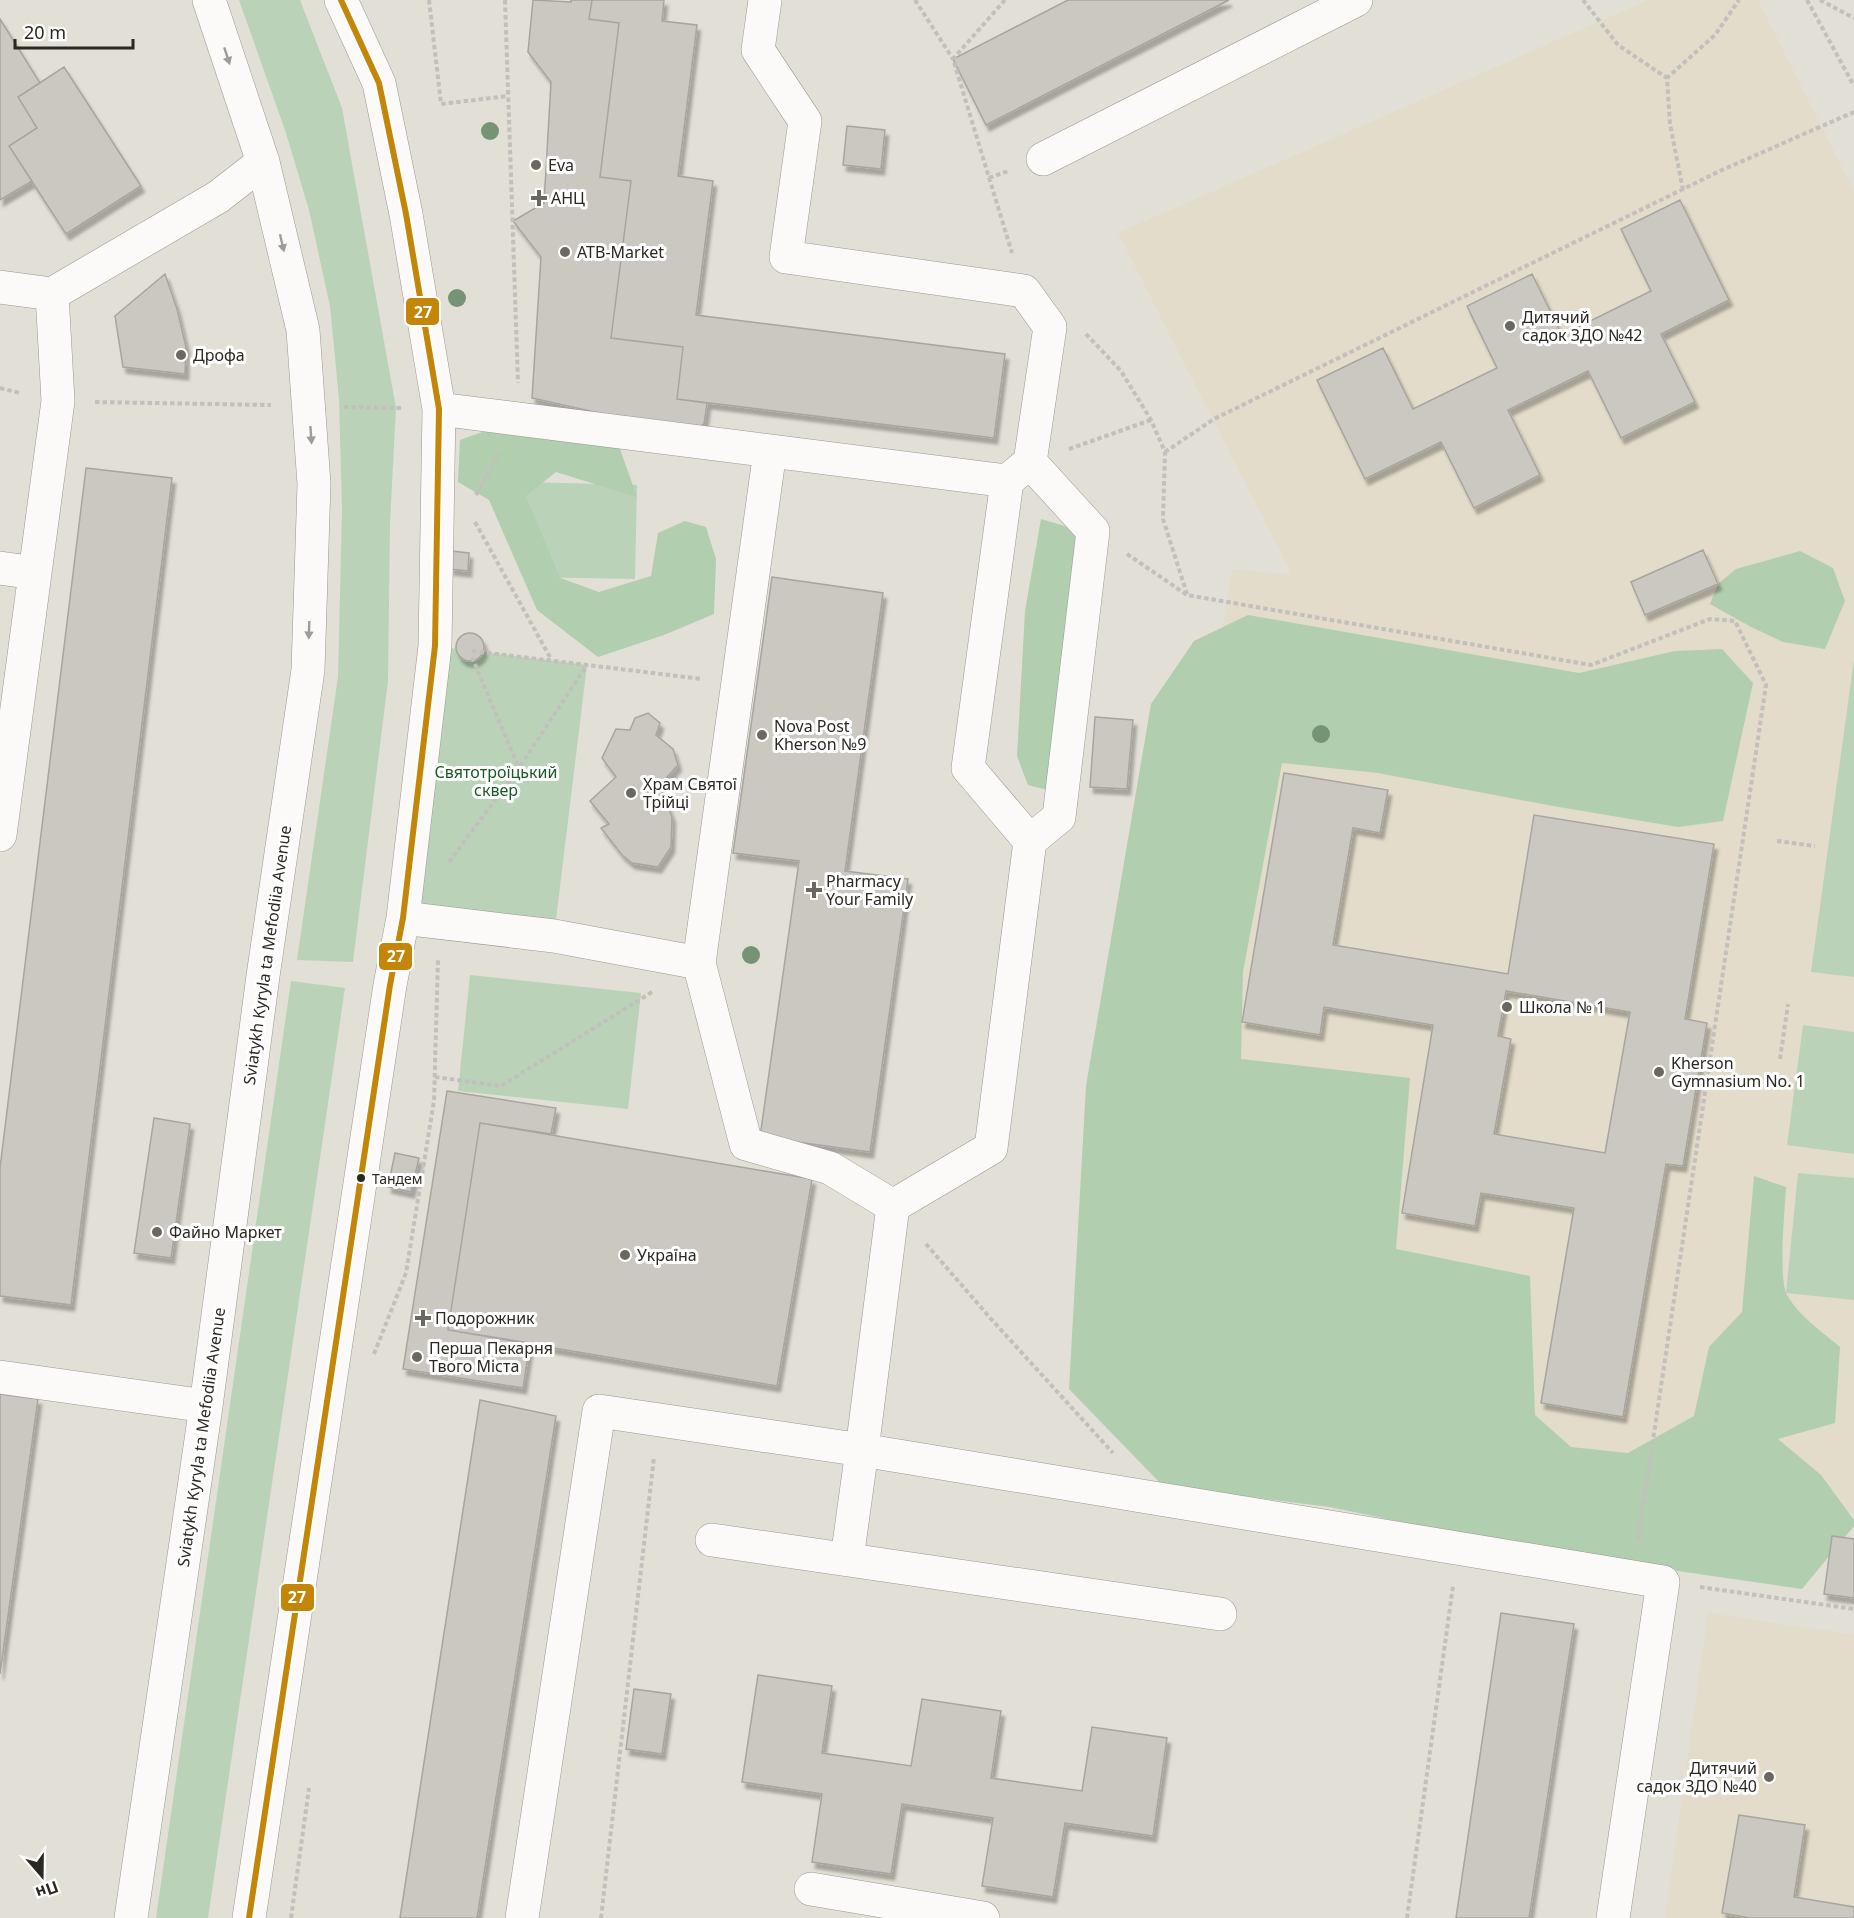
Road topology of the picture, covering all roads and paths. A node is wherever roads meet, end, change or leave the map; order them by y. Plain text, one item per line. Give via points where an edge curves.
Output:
1 (209, 0) edge
2 (341, 0) edge
3 (429, 0) edge
4 (505, 0) edge
5 (765, 0) edge
6 (915, 0) edge
7 (1005, 0) edge
8 (1356, 0) edge
9 (1583, 0) edge
10 (1739, 0) edge
11 (1807, 0) edge
12 (1820, 0) edge
13 (1854, 18) edge
14 (952, 59) junction
15 (1667, 78) junction
16 (1854, 86) edge
17 (508, 96) junction
18 (1854, 112) edge
19 (1043, 159) dead end
20 (263, 162) junction
21 (1683, 190) junction
22 (0, 287) edge
23 (1024, 291) junction
24 (52, 294) junction
25 (1084, 332) dead end
26 (58, 401) junction
27 (272, 405) dead end
28 (344, 407) dead end
29 (439, 409) junction
30 (519, 419) junction
31 (1151, 420) junction
32 (770, 451) junction
33 (1165, 452) junction
34 (1019, 471) junction
35 (473, 519) dead end
36 (1093, 531) junction
37 (0, 568) edge
38 (34, 573) junction
39 (1187, 595) junction
40 (552, 660) junction
41 (587, 665) junction
42 (738, 683) junction
43 (519, 768) junction
44 (0, 836) edge
45 (1030, 841) junction
46 (1777, 841) dead end
47 (1815, 846) dead end
48 (444, 868) dead end
49 (403, 918) junction
50 (439, 922) junction
51 (699, 963) junction
52 (1788, 1004) dead end
53 (1780, 1059) dead end
54 (435, 1077) junction
55 (893, 1206) junction
56 (371, 1362) dead end
57 (0, 1377) edge
58 (206, 1406) junction
59 (658, 1421) junction
60 (862, 1450) junction
61 (1116, 1456) dead end
62 (712, 1539) dead end
63 (1459, 1548) junction
64 (847, 1559) junction
65 (1648, 1580) junction
66 (1854, 1609) edge
67 (1220, 1614) dead end
68 (309, 1788) dead end
69 (811, 1889) dead end
70 (131, 1918) edge
71 (249, 1918) edge
72 (291, 1918) edge
73 (522, 1918) edge
74 (601, 1918) edge
75 (983, 1918) edge
76 (1407, 1918) edge
77 (1613, 1918) edge

1 -> 20 street, Sviatykh Kyryla ta Mefodiia Avenue
2 - 29 street via 379,83
3 - 17 path via 441,104
4 - 17 path
5 - 23 street via 758,50 805,121 786,257
6 - 14 path
7 - 14 path
8 - 19 street
9 - 15 path via 1618,45
10 - 15 path via 1715,35
11 - 16 path
12 - 13 path
14 - 23 path
15 - 21 path via 1670,124
17 - 30 path
18 - 21 path
20 - 24 street via 218,197
20 -> 58 street, Sviatykh Kyryla ta Mefodiia Avenue via 303,330 315,484 308,670
21 - 33 path via 1214,418
22 - 24 street
23 - 34 street via 1050,327
24 - 26 street
25 - 31 path via 1121,371
26 - 27 path
26 - 38 street
28 - 29 path
29 - 30 street
29 - 49 street via 435,646
30 - 32 street
31 - 33 path
31 - 34 path
32 - 34 street
32 - 42 street
33 - 39 path via 1162,519
34 - 36 street
34 - 45 street via 968,768
35 - 40 path
36 - 39 path
36 - 45 street via 1059,817
37 - 38 street
38 - 44 street
39 - 65 path via 1591,665 1710,620 1735,621 1766,685
40 - 41 path
40 - 43 path via 469,651
41 - 42 path
41 - 43 path
42 - 51 street
43 - 48 path
45 - 55 street via 991,1148
46 - 47 path
49 - 50 street
49 - 71 street
50 - 51 street via 554,936
50 - 54 path
51 - 54 path via 501,1086
51 - 55 street via 746,1144 830,1168
52 - 53 path
54 - 56 path via 406,1273
55 - 60 street
55 - 61 path
57 - 58 street
58 - 70 street, Sviatykh Kyryla ta Mefodiia Avenue
59 - 60 street
59 - 73 street via 599,1411
59 - 74 path
60 - 63 street
60 - 64 street
62 - 64 street
63 - 65 street
63 - 76 path
64 - 67 street
65 - 66 path
65 - 77 street
68 - 72 path
69 - 75 street

